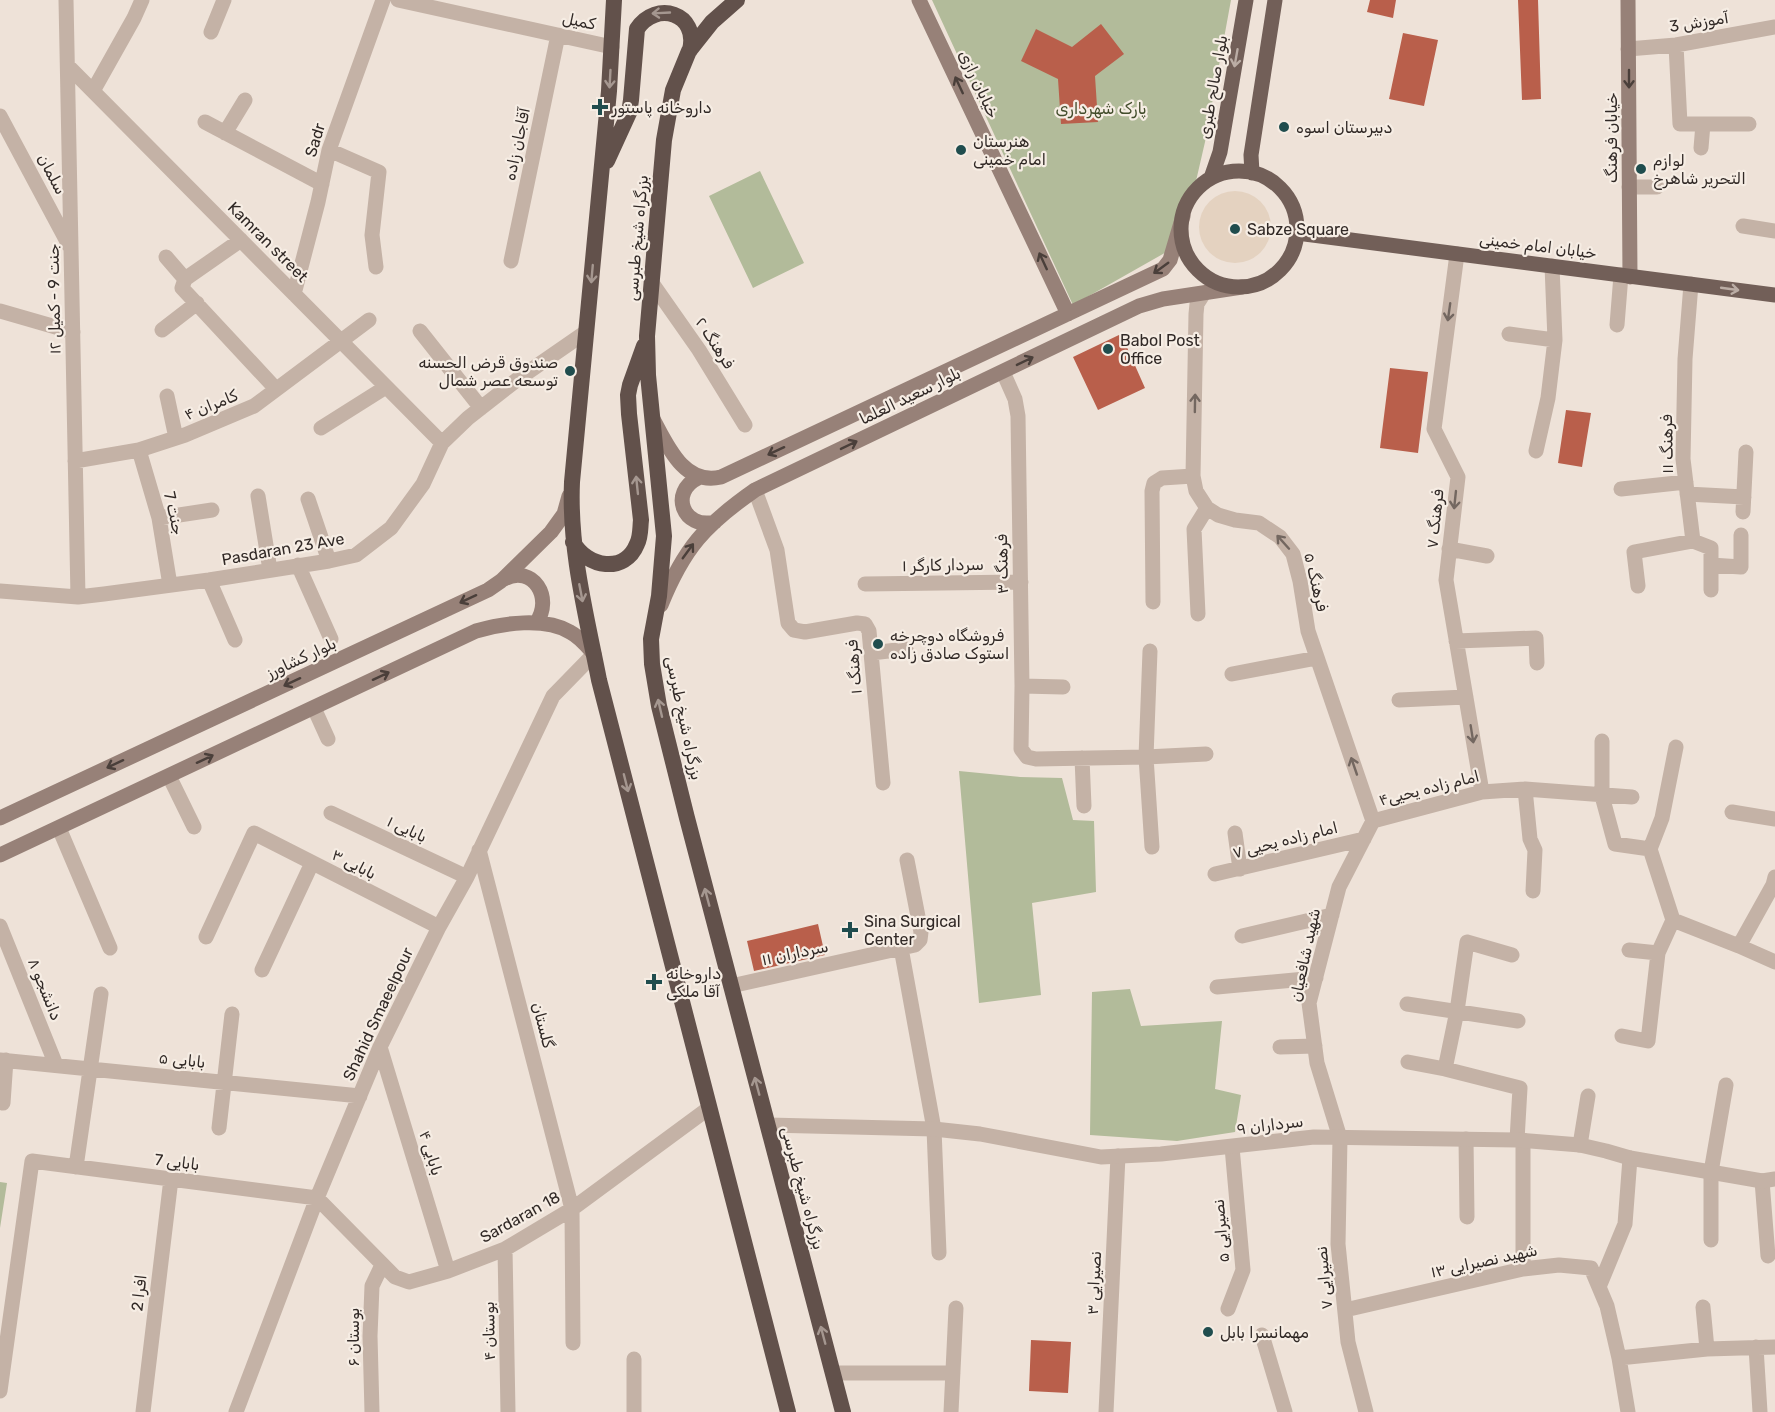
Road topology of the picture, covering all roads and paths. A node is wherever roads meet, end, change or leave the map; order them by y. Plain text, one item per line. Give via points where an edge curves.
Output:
1 (66, 0) edge
2 (142, 0) edge
3 (224, 0) edge
4 (383, 0) edge
5 (398, 0) edge
6 (614, 0) edge
7 (737, 0) edge
8 (919, 0) edge
9 (1246, 0) edge
10 (1275, 0) edge
11 (1628, 0) edge
12 (1775, 27) edge
13 (211, 32) dead end
14 (558, 35) junction
15 (1676, 45) junction
16 (612, 47) junction
17 (1628, 49) junction
18 (689, 51) junction
19 (68, 66) junction
20 (93, 91) junction
21 (245, 100) dead end
22 (1, 118) edge
23 (205, 123) dead end
24 (1703, 124) junction
25 (1749, 124) dead end
26 (225, 133) junction
27 (1701, 148) dead end
28 (329, 150) junction
29 (602, 172) junction
30 (1252, 173) junction
31 (1211, 178) junction
32 (322, 184) junction
33 (1629, 186) junction
34 (1657, 187) dead end
35 (1183, 216) junction
36 (1743, 226) dead end
37 (1775, 231) edge
38 (1297, 233) junction
39 (240, 240) junction
40 (71, 249) junction
41 (1457, 254) junction
42 (166, 257) dead end
43 (511, 261) dead end
44 (1552, 266) junction
45 (376, 267) dead end
46 (1625, 276) junction
47 (186, 279) junction
48 (652, 283) junction
49 (1690, 284) junction
50 (1242, 287) junction
51 (1204, 293) junction
52 (294, 294) junction
53 (1775, 296) edge
54 (197, 303) junction
55 (0, 311) edge
56 (1068, 314) junction
57 (369, 320) dead end
58 (1617, 325) dead end
59 (162, 330) dead end
60 (420, 331) dead end
61 (73, 332) junction
62 (586, 332) junction
63 (1509, 334) dead end
64 (647, 336) junction
65 (341, 340) junction
66 (1555, 340) junction
67 (1003, 372) junction
68 (386, 387) junction
69 (276, 390) junction
70 (167, 396) dead end
71 (481, 408) junction
72 (653, 419) junction
73 (745, 424) dead end
74 (321, 428) dead end
75 (176, 438) junction
76 (442, 443) junction
77 (139, 450) junction
78 (1536, 451) dead end
79 (1746, 452) dead end
80 (75, 461) junction
81 (1194, 476) junction
82 (698, 478) junction
83 (572, 482) junction
84 (1686, 488) junction
85 (1621, 489) dead end
86 (755, 490) junction
87 (258, 496) dead end
88 (308, 499) dead end
89 (1207, 508) junction
90 (212, 510) dead end
91 (159, 518) junction
92 (715, 522) junction
93 (1741, 535) dead end
94 (1693, 541) junction
95 (573, 542) junction
96 (1449, 549) junction
97 (1487, 556) dead end
98 (329, 561) junction
99 (298, 565) junction
100 (1711, 565) junction
101 (270, 570) junction
102 (209, 580) junction
103 (501, 581) junction
104 (1021, 582) junction
105 (865, 584) dead end
106 (170, 585) junction
107 (1638, 586) dead end
108 (1711, 590) dead end
109 (0, 591) edge
110 (78, 597) junction
111 (1153, 602) dead end
112 (1198, 614) dead end
113 (654, 622) junction
114 (536, 623) junction
115 (331, 639) dead end
116 (235, 640) dead end
117 (1456, 641) junction
118 (906, 650) dead end
119 (1150, 651) dead end
120 (871, 653) junction
121 (594, 654) junction
122 (1317, 658) junction
123 (1537, 663) dead end
124 (1232, 674) dead end
125 (1022, 686) junction
126 (1063, 687) dead end
127 (1466, 697) junction
128 (1399, 700) dead end
129 (314, 708) junction
130 (328, 739) dead end
131 (1602, 741) dead end
132 (1676, 747) dead end
133 (1206, 754) dead end
134 (1146, 757) junction
135 (1082, 758) junction
136 (169, 776) junction
137 (883, 783) dead end
138 (1525, 789) junction
139 (1482, 792) junction
140 (1602, 796) junction
141 (1632, 797) dead end
142 (1084, 806) dead end
143 (1732, 812) dead end
144 (331, 813) dead end
145 (0, 818) edge
146 (1775, 819) edge
147 (1373, 821) junction
148 (194, 827) dead end
149 (59, 828) junction
150 (1234, 833) dead end
151 (1364, 839) junction
152 (1152, 848) dead end
153 (1650, 849) junction
154 (479, 850) junction
155 (0, 855) edge
156 (907, 860) dead end
157 (312, 863) junction
158 (1240, 870) junction
159 (1215, 874) dead end
160 (467, 877) junction
161 (1774, 883) edge
162 (1533, 891) dead end
163 (1332, 915) junction
164 (1673, 920) junction
165 (0, 926) edge
166 (439, 927) junction
167 (1242, 936) dead end
168 (206, 937) dead end
169 (1739, 946) junction
170 (110, 948) dead end
171 (901, 948) junction
172 (1629, 950) dead end
173 (1658, 953) junction
174 (1512, 955) dead end
175 (1775, 962) edge
176 (262, 970) dead end
177 (1316, 978) junction
178 (731, 986) junction
179 (1217, 987) dead end
180 (101, 994) dead end
181 (1407, 1004) dead end
182 (1457, 1011) junction
183 (232, 1014) dead end
184 (1518, 1021) dead end
185 (1622, 1036) dead end
186 (1315, 1046) junction
187 (380, 1047) junction
188 (1280, 1047) dead end
189 (3, 1060) edge
190 (1408, 1062) dead end
191 (56, 1065) junction
192 (90, 1069) junction
193 (1445, 1069) junction
194 (225, 1082) junction
195 (1726, 1085) dead end
196 (360, 1096) junction
197 (1588, 1096) dead end
198 (3, 1103) dead end
199 (710, 1108) junction
200 (768, 1125) junction
201 (219, 1128) dead end
202 (934, 1129) junction
203 (1340, 1138) junction
204 (1466, 1139) junction
205 (1520, 1140) junction
206 (1580, 1145) junction
207 (1232, 1147) junction
208 (1118, 1156) junction
209 (1630, 1158) junction
210 (76, 1167) junction
211 (1711, 1172) junction
212 (171, 1179) junction
213 (1769, 1180) edge
214 (317, 1198) junction
215 (572, 1209) junction
216 (1467, 1217) dead end
217 (1711, 1240) dead end
218 (505, 1249) junction
219 (939, 1253) dead end
220 (1768, 1256) dead end
221 (382, 1265) junction
222 (1523, 1269) junction
223 (448, 1271) junction
224 (1599, 1287) junction
225 (1703, 1307) dead end
226 (956, 1308) dead end
227 (1228, 1309) dead end
228 (1345, 1310) junction
229 (1262, 1335) dead end
230 (573, 1343) dead end
231 (1756, 1347) junction
232 (1775, 1347) edge
233 (1707, 1349) junction
234 (1619, 1358) junction
235 (634, 1359) dead end
236 (833, 1373) junction
237 (953, 1373) junction
238 (0, 1391) edge
239 (143, 1412) edge
240 (236, 1412) edge
241 (372, 1412) edge
242 (508, 1412) edge
243 (634, 1412) edge
244 (788, 1412) edge
245 (843, 1412) edge
246 (951, 1412) edge
247 (1106, 1412) edge
248 (1285, 1412) edge
249 (1366, 1412) edge
250 (1628, 1412) edge
251 (1760, 1412) edge

1 - 19 street, جنت 9 - کمیل ۱۲
2 - 20 street
3 - 13 street
4 - 28 street, Sadr
5 - 14 street, کمیل
6 - 16 highway
7 - 18 highway, بزرگراه شیخ طبرسی via 712,22
56 -> 8 main road, خیابان رازی
9 -> 31 main road, بلوار صالح طبری via 1220,152
10 - 30 main road via 1251,155
11 - 17 main road, خیابان فرهنگ
12 - 15 street, آموزش 3
14 - 16 street, کمیل
14 - 43 street, آقاجان زاده
15 - 17 street, آموزش 3
15 - 24 street via 1680,124
16 -> 29 highway
17 -> 33 main road, خیابان فرهنگ
18 -> 29 highway via 692,42 688,25 674,13 658,11 640,23 629,113
18 - 48 highway, بزرگراه شیخ طبرسی via 673,90 667,120
19 - 20 street, Kamran street
19 - 40 street, جنت 9 - کمیل ۱۲
20 - 39 street, Kamran street
21 - 26 street
22 - 40 street, سلمان
23 - 26 street
24 - 25 street
24 - 27 street
26 - 32 street
28 - 32 street, Sadr
28 - 45 street via 379,172 372,235
29 -> 62 highway
30 - 31 main road via 1228,172
30 - 38 main road via 1269,179 1284,194 1294,212
31 - 35 main road via 1193,194
32 - 52 street, Sadr
33 - 34 street
33 - 46 main road, خیابان فرهنگ
35 - 50 main road via 1182,239 1195,267 1211,281
35 -> 56 main road, بلوار سعید العلما via 1170,260 1163,269
36 - 37 street
38 - 41 main road, خیابان امام خمینی
38 - 50 main road via 1292,253 1280,271 1263,282
39 - 47 street
39 - 52 street, Kamran street
40 - 61 street, جنت 9 - کمیل ۱۲
41 - 44 main road, خیابان امام خمینی
41 -> 96 street, فرهنگ ۷ via 1434,429 1458,477
42 - 47 street
44 - 46 main road, خیابان امام خمینی
44 - 66 street
46 - 49 main road, خیابان امام خمینی
46 - 58 street
47 - 54 street via 182,288
48 - 64 highway, بزرگراه شیخ طبرسی
48 - 73 street, فرهنگ ۲
49 -> 53 main road, خیابان امام خمینی
49 - 84 street, فرهنگ ۱۱ via 1683,459
50 - 51 main road, بلوار سعید العلما
67 -> 51 main road, بلوار سعید العلما via 1145,304
81 -> 51 street via 1196,309
52 - 65 street, Kamran street
54 - 59 street
54 - 69 street
55 - 61 street
56 -> 82 main road, بلوار سعید العلما via 721,477
57 - 65 street, کامران ۴
60 - 71 street
61 - 80 street, جنت 9 - کمیل ۱۲
62 - 71 street, Pasdaran 23 Ave
62 - 83 highway
63 - 66 street
64 - 72 highway, بزرگراه شیخ طبرسی
95 -> 64 highway via 586,559 597,564 621,561 637,544 641,520 628,395
65 - 68 street, Kamran street
65 - 69 street, کامران ۴
66 - 78 street
86 -> 67 main road, بلوار سعید العلما
67 - 104 street, فرهنگ ۳ via 1018,410
68 - 74 street
68 - 76 street, Kamran street
69 - 75 street, کامران ۴ via 254,406
70 - 75 street
71 - 76 street, Pasdaran 23 Ave
72 - 82 main road via 678,461
72 - 113 highway, بزرگراه شیخ طبرسی via 664,536
75 - 77 street, کامران ۴
76 - 98 street, Pasdaran 23 Ave via 423,484 391,528 356,555
77 - 80 street, کامران ۴
77 - 91 street, جنت 7
79 - 84 street via 1743,504
80 - 110 street, جنت 9 - کمیل ۱۲
81 - 89 street via 1196,491
81 - 111 street via 1162,478 1154,483
82 - 92 main road via 684,490 683,508 696,522
83 - 95 highway
83 - 103 main road, بلوار کشاورز via 559,523
84 - 85 street
84 - 94 street, فرهنگ ۱۱
86 - 92 main road, بلوار سعید العلما
86 - 120 street, فرهنگ ۱ via 777,550 788,623 794,630 805,632 865,624
87 - 101 street
88 - 98 street
89 - 112 street via 1194,529
122 -> 89 street, فرهنگ ۵ via 1293,554 1280,537 1259,523 1235,520
90 - 91 street
91 - 106 street, جنت 7
113 -> 92 main road, بلوار سعید العلما via 682,559
93 - 100 street via 1742,567
94 - 100 street via 1711,548
94 - 107 street via 1634,552
95 -> 121 highway
96 - 97 street
96 - 117 street, فرهنگ ۷ via 1446,580
98 - 99 street, Pasdaran 23 Ave
99 - 101 street, Pasdaran 23 Ave
99 - 115 street
100 - 108 street
101 - 102 street, Pasdaran 23 Ave
102 - 106 street, Pasdaran 23 Ave
102 - 116 street
103 - 114 main road via 516,576 537,585 542,592 543,609
103 -> 145 main road, بلوار کشاورز
104 - 105 street, سردار کارگر ۱
104 - 125 street, فرهنگ ۳
106 - 110 street, Pasdaran 23 Ave
109 - 110 street, Pasdaran 23 Ave
178 -> 113 highway, بزرگراه شیخ طبرسی via 654,683
114 - 121 main road via 570,632
129 -> 114 main road via 477,632
117 - 123 street via 1536,638
117 - 127 street, فرهنگ ۷
118 - 120 street
119 - 134 street
120 - 137 street, فرهنگ ۱
121 - 154 street, Shahid Smaeelpour via 553,696
121 -> 199 highway
122 - 124 street
147 -> 122 street, فرهنگ ۵
125 - 126 street
125 - 135 street, فرهنگ ۳ via 1021,749 1027,757
127 - 128 street
127 -> 139 street, فرهنگ ۷
129 - 130 street
136 -> 129 main road
131 - 140 street
132 - 153 street via 1662,818
133 - 134 street
134 - 135 street
134 - 152 street
135 - 142 street
136 - 148 street
136 - 149 main road
138 - 139 street, امام زاده یحیی۴
138 - 140 street, امام زاده یحیی۴
138 - 162 street via 1530,839 1535,850
139 - 147 street, امام زاده یحیی۴
140 - 141 street, امام زاده یحیی۴
140 - 153 street via 1615,844
143 - 146 street
144 - 160 street, بابایی ۱
147 - 151 street, شهید شافعیان
149 - 155 main road
149 - 170 street
150 - 158 street
151 - 158 street, امام زاده یحیی ۷
151 - 163 street, شهید شافعیان via 1339,887
153 - 164 street
154 - 160 street, Shahid Smaeelpour
154 - 215 street, گلستان
156 - 171 street via 921,932 915,945
157 - 166 street, بابایی ۳
157 - 168 street, بابایی ۳ via 254,833
157 - 176 street
158 - 159 street, امام زاده یحیی ۷
160 - 166 street, Shahid Smaeelpour
161 - 169 street
163 - 167 street
163 - 177 street, شهید شافعیان
164 - 169 street
164 - 173 street
165 - 191 street, دانشجو ۸
166 - 187 street, Shahid Smaeelpour
169 - 175 street
171 - 178 street, سرداران ۱۱
171 - 202 street
172 - 173 street
173 - 185 street via 1648,1041
174 - 182 street via 1467,942
177 - 179 street
177 - 186 street, شهید شافعیان via 1309,1003
200 -> 178 highway, بزرگراه شیخ طبرسی
180 - 192 street
181 - 182 street
182 - 184 street
182 - 193 street
183 - 194 street
186 - 188 street
186 - 203 street, شهید شافعیان
187 - 196 street, Shahid Smaeelpour
187 - 223 street, بابایی ۴
189 - 191 street, بابایی ۵
189 - 198 street
190 - 193 street
191 - 192 street, بابایی ۵
192 - 194 street, بابایی ۵
192 - 210 street
193 - 205 street via 1520,1088
194 - 196 street, بابایی ۵
194 - 201 street
195 - 211 street
196 - 214 street, Shahid Smaeelpour
197 - 206 street
199 - 215 street, Sardaran 18
199 - 244 highway
200 - 202 street, سرداران ۹
236 -> 200 highway, بزرگراه شیخ طبرسی
202 - 208 street, سرداران ۹
202 - 219 street
203 - 204 street, سرداران ۹
203 - 207 street, سرداران ۹ via 1314,1137
203 - 228 street, نصیرایی ۷ via 1338,1244
204 - 205 street, سرداران ۹
204 - 216 street
205 - 206 street, سرداران ۹
205 - 222 street
206 - 209 street, سرداران ۹
207 - 208 street, سرداران ۹
207 - 227 street, نصیرایی ۵ via 1243,1270
208 - 247 street, نصیرایی ۳
209 - 211 street, سرداران ۹
209 - 224 street via 1625,1224
210 - 212 street, بابایی 7
210 - 238 street, بابایی 7 via 32,1161
211 - 213 street, سرداران ۹
211 - 217 street
212 - 214 street, بابایی 7
212 - 239 street, افرا 2
213 - 220 street
214 - 221 street, Sardaran 18
214 - 240 street, Shahid Smaeelpour
215 - 218 street, Sardaran 18
215 - 230 street, گلستان
218 - 223 street, Sardaran 18
218 - 242 street, بوستان ۴
221 - 223 street, Sardaran 18 via 395,1277 409,1282
221 - 241 street, بوستان ۶ via 372,1286
222 - 224 street, شهید نصیرایی ۱۳ via 1559,1265 1591,1268
222 - 228 street, شهید نصیرایی ۱۳
224 - 234 street, شهید نصیرایی ۱۳
225 - 233 street
226 - 237 street
228 - 249 street, نصیرایی ۷ via 1348,1342
229 - 248 street
231 - 232 street
231 - 233 street
231 - 251 street
233 - 234 street
234 - 250 street, شهید نصیرایی ۱۳
235 - 243 street
236 - 237 street
236 - 245 highway, بزرگراه شیخ طبرسی
237 - 246 street

